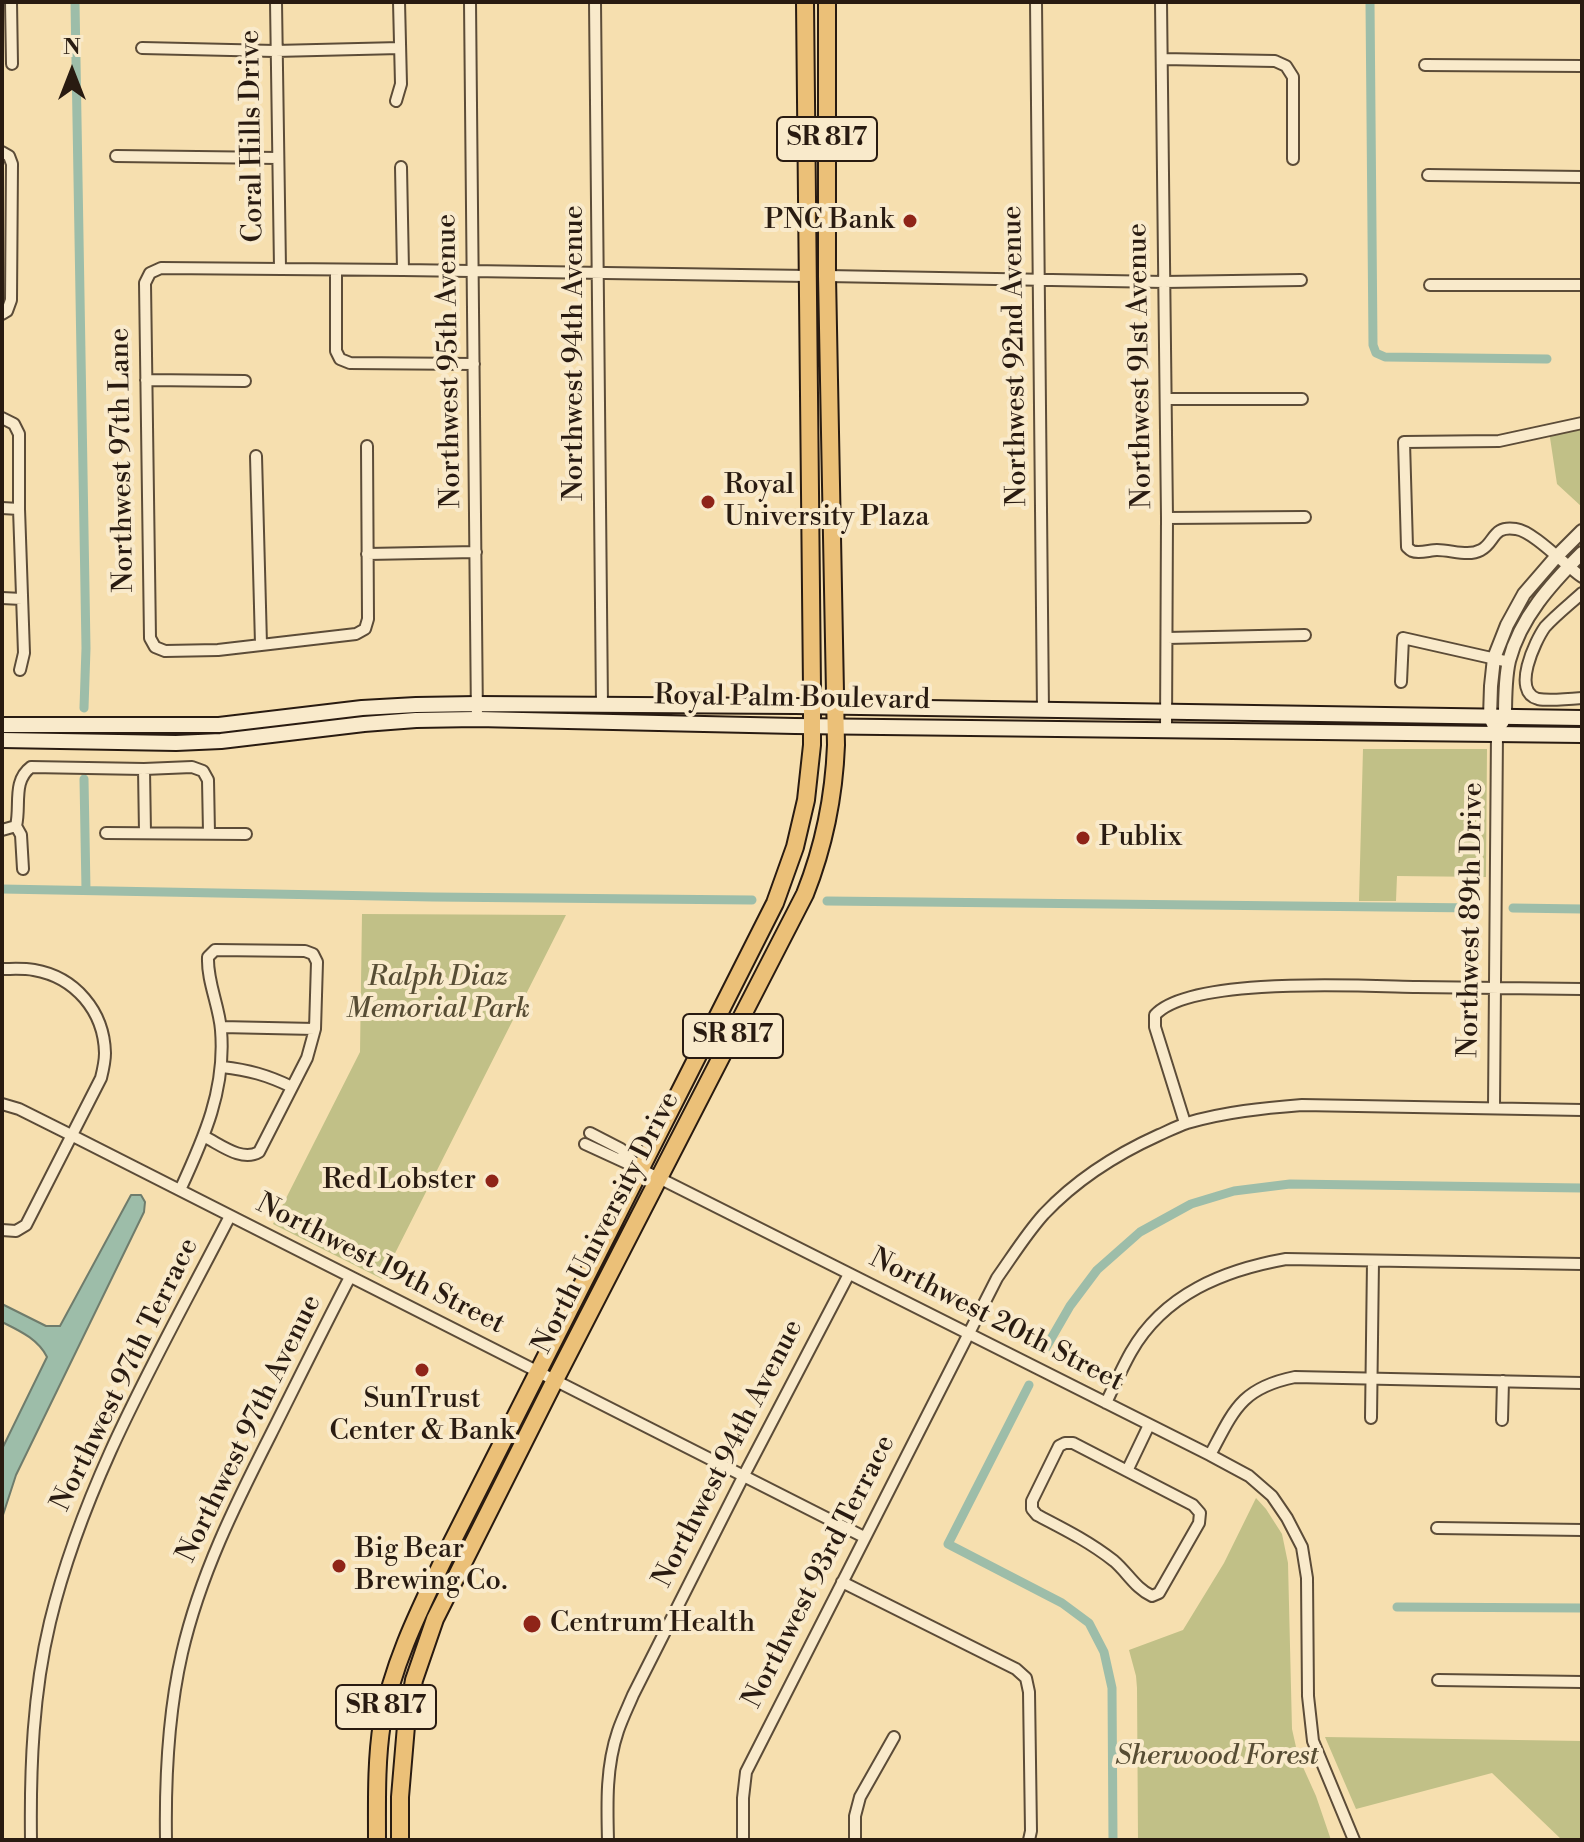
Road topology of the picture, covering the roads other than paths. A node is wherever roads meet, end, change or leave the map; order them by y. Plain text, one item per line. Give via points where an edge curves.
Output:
1 (11, 2) edge
2 (276, 2) edge
3 (399, 2) edge
4 (470, 2) edge
5 (595, 2) edge
6 (805, 2) edge
7 (827, 2) edge
8 (1036, 2) edge
9 (1161, 2) edge
10 (142, 48) dead end
11 (400, 48) junction
12 (275, 51) junction
13 (1162, 59) junction
14 (12, 64) dead end
15 (1425, 65) dead end
16 (1582, 66) edge
17 (396, 101) dead end
18 (6, 154) edge
19 (116, 156) dead end
20 (278, 158) junction
21 (1293, 159) dead end
22 (401, 167) dead end
23 (1428, 175) dead end
24 (1582, 177) edge
25 (807, 221) junction
26 (280, 268) junction
27 (336, 270) junction
28 (403, 270) junction
29 (473, 272) junction
30 (599, 273) junction
31 (808, 276) junction
32 (827, 276) junction
33 (1040, 280) junction
34 (1301, 280) dead end
35 (1164, 282) junction
36 (1430, 285) dead end
37 (1582, 285) edge
38 (4, 313) edge
39 (829, 324) junction
40 (474, 364) junction
41 (146, 380) junction
42 (245, 381) dead end
43 (1167, 399) junction
44 (1302, 399) dead end
45 (2, 418) edge
46 (1582, 423) edge
47 (367, 446) dead end
48 (256, 456) dead end
49 (2, 508) edge
50 (19, 509) junction
51 (1305, 517) dead end
52 (1167, 518) junction
53 (1582, 531) edge
54 (476, 552) junction
55 (1582, 553) edge
56 (367, 554) junction
57 (1556, 557) junction
58 (1568, 567) junction
59 (1582, 577) edge
60 (1582, 593) edge
61 (2, 598) edge
62 (22, 599) junction
63 (1305, 635) dead end
64 (1167, 638) junction
65 (261, 644) junction
66 (1494, 658) junction
67 (1509, 662) junction
68 (20, 670) dead end
69 (1401, 682) dead end
70 (1582, 698) edge
71 (477, 704) junction
72 (602, 705) junction
73 (651, 705) junction
74 (812, 707) junction
75 (835, 707) junction
76 (1043, 710) junction
77 (1166, 712) junction
78 (1497, 717) junction
79 (1582, 718) edge
80 (477, 719) junction
81 (618, 723) junction
82 (2, 725) edge
83 (812, 726) junction
84 (836, 726) junction
85 (1166, 729) junction
86 (1497, 733) junction
87 (1582, 735) edge
88 (2, 740) edge
89 (144, 769) junction
90 (16, 826) junction
91 (2, 830) edge
92 (106, 833) dead end
93 (145, 833) junction
94 (209, 833) junction
95 (246, 834) dead end
96 (23, 869) dead end
97 (2, 969) edge
98 (1496, 988) junction
99 (1582, 989) edge
100 (730, 993) junction
101 (221, 1027) junction
102 (315, 1029) junction
103 (731, 1041) junction
104 (222, 1067) junction
105 (292, 1087) junction
106 (2, 1104) edge
107 (1494, 1107) junction
108 (1582, 1110) edge
109 (1185, 1123) junction
110 (590, 1133) dead end
111 (73, 1136) junction
112 (205, 1137) junction
113 (585, 1144) dead end
114 (641, 1171) junction
115 (659, 1178) junction
116 (180, 1190) junction
117 (230, 1216) junction
118 (2, 1230) edge
119 (1373, 1261) junction
120 (1582, 1264) edge
121 (849, 1274) junction
122 (350, 1277) junction
123 (968, 1334) junction
124 (538, 1372) junction
125 (1371, 1379) junction
126 (555, 1380) junction
127 (1503, 1381) junction
128 (1582, 1383) edge
129 (1106, 1403) junction
130 (1371, 1418) dead end
131 (1502, 1420) dead end
132 (1149, 1425) junction
133 (1210, 1455) junction
134 (1127, 1471) junction
135 (743, 1477) junction
136 (1437, 1528) dead end
137 (1582, 1530) edge
138 (864, 1537) junction
139 (842, 1582) junction
140 (433, 1583) junction
141 (409, 1632) junction
142 (428, 1641) junction
143 (414, 1680) junction
144 (1438, 1680) dead end
145 (1582, 1682) edge
146 (894, 1737) dead end
147 (31, 1840) edge
148 (166, 1840) edge
149 (377, 1840) edge
150 (400, 1840) edge
151 (608, 1840) edge
152 (743, 1840) edge
153 (855, 1840) edge
154 (1029, 1840) edge
155 (1354, 1840) edge

1 - 14 street
2 - 12 street, Coral Hills Drive
3 - 11 street
4 - 29 street, Northwest 95th Avenue
5 - 30 street, Northwest 94th Avenue
6 - 25 main road, North University Drive / SR 817
7 - 32 main road, North University Drive / SR 817
8 - 33 street, Northwest 92nd Avenue
9 - 13 street, Northwest 91st Avenue
10 - 12 street
11 - 12 street
11 - 17 street
12 - 20 street, Coral Hills Drive
13 - 21 street via 1275,61 1286,66 1293,77
13 - 35 street, Northwest 91st Avenue
15 - 16 street
18 - 38 street via 12,164 11,300
19 - 20 street
20 - 26 street, Coral Hills Drive
22 - 28 street
23 - 24 street
25 - 31 main road, North University Drive / SR 817
25 - 32 main road via 815,263
26 - 27 street
26 - 41 street, Northwest 97th Lane via 161,268 150,273 145,283
27 - 28 street
27 - 40 street via 340,359
28 - 29 street
29 - 30 street
29 - 40 street, Northwest 95th Avenue
30 - 31 street
30 - 72 street, Northwest 94th Avenue
31 - 39 main road via 818,285
31 - 74 main road, North University Drive / SR 817
32 - 33 street
32 - 39 main road, North University Drive / SR 817
33 - 35 street
33 - 76 street, Northwest 92nd Avenue
34 - 35 street
35 - 43 street, Northwest 91st Avenue
36 - 37 street
39 - 75 main road, North University Drive / SR 817
40 - 54 street, Northwest 95th Avenue
41 - 42 street
41 - 65 street, Northwest 97th Lane via 150,638 165,651
43 - 44 street
43 - 52 street, Northwest 91st Avenue
45 - 50 street via 19,434
46 - 57 street via 1499,441 1404,442 1407,547 1413,552 1477,552 1495,533 1517,529
47 - 56 street
48 - 65 street
49 - 50 street
50 - 62 street
51 - 52 street
52 - 64 street, Northwest 91st Avenue
53 - 57 street, Northwest 89th Drive
54 - 56 street
54 - 71 street, Northwest 95th Avenue
55 - 58 street, Northwest 89th Drive
56 - 65 street via 365,629
57 - 58 street
57 - 66 street, Northwest 89th Drive via 1524,594
58 - 59 street
58 - 67 street, Northwest 89th Drive via 1539,600
60 - 70 street via 1536,641 1525,681 1526,690 1538,699
61 - 62 street
62 - 68 street
63 - 64 street
64 - 77 street, Northwest 91st Avenue
66 - 67 street
66 - 69 street via 1403,638
66 - 78 street, Northwest 89th Drive
67 - 78 street, Northwest 89th Drive
71 - 72 main road, Royal Palm Boulevard
71 - 80 street, Northwest 95th Avenue
71 - 82 main road, Royal Palm Boulevard via 362,708 219,725
72 - 73 main road, Royal Palm Boulevard
73 - 74 main road, Royal Palm Boulevard
73 - 81 main road
74 - 75 main road, Royal Palm Boulevard
74 - 83 main road, North University Drive / SR 817
75 - 76 main road, Royal Palm Boulevard
75 - 84 main road, North University Drive / SR 817
76 - 77 main road, Royal Palm Boulevard
77 - 78 main road, Royal Palm Boulevard
77 - 85 street, Northwest 91st Avenue
78 - 79 main road, Royal Palm Boulevard
78 - 86 street, Northwest 89th Drive
80 - 81 main road, Royal Palm Boulevard
80 - 88 main road, Royal Palm Boulevard via 176,743
81 - 83 main road, Royal Palm Boulevard
83 - 84 main road, Royal Palm Boulevard
83 - 100 main road, North University Drive / SR 817 via 806,800 795,847 775,903
84 - 85 main road, Royal Palm Boulevard
84 - 103 main road, North University Drive / SR 817 via 832,801 811,879
85 - 86 main road, Royal Palm Boulevard
86 - 87 main road, Royal Palm Boulevard
86 - 98 street, Northwest 89th Drive
89 - 90 street via 31,767 19,784
89 - 93 street
89 - 94 street via 203,771 208,780
90 - 91 street
90 - 96 street
92 - 93 street
93 - 94 street
94 - 95 street
97 - 111 street via 34,970 64,980 95,1012 106,1055 101,1078
98 - 99 street
98 - 107 street, Northwest 89th Drive
98 - 109 street via 1273,985 1213,992 1161,1008 1155,1027
100 - 103 main road via 725,1025
100 - 114 main road, North University Drive / SR 817
101 - 102 street
101 - 102 street via 208,968 215,950 305,951 317,962
101 - 104 street
102 - 105 street
103 - 115 main road, North University Drive / SR 817
104 - 105 street via 251,1070
104 - 112 street
105 - 112 street via 259,1152 251,1157
106 - 111 street, Northwest 19th Street
107 - 108 street, Northwest 93rd Terrace
107 - 109 street, Northwest 93rd Terrace via 1302,1105
109 - 123 street, Northwest 93rd Terrace via 1105,1164 1045,1213 997,1278
110 - 114 street, Northwest 20th Street via 621,1149
111 - 116 street, Northwest 19th Street
111 - 118 street via 26,1225
112 - 116 street
113 - 114 street, Northwest 20th Street
114 - 115 street, Northwest 20th Street
114 - 124 main road, North University Drive / SR 817
115 - 121 street, Northwest 20th Street
115 - 126 main road, North University Drive / SR 817
116 - 117 street, Northwest 19th Street
117 - 122 street, Northwest 19th Street
117 - 147 street, Northwest 97th Terrace via 98,1478 70,1551 49,1623 35,1708
119 - 120 street
119 - 125 street
119 - 129 street via 1286,1259 1223,1274 1175,1302 1153,1322 1132,1350
121 - 123 street, Northwest 20th Street
121 - 135 street, Northwest 94th Avenue
122 - 124 street, Northwest 19th Street
122 - 148 street, Northwest 97th Avenue via 228,1518 201,1586 170,1723
123 - 129 street, Northwest 20th Street
123 - 138 street, Northwest 93rd Terrace
124 - 126 street, Northwest 19th Street
124 - 140 main road, North University Drive / SR 817
125 - 127 street
125 - 130 street
125 - 133 street via 1295,1377 1272,1382 1252,1392 1235,1410
126 - 135 street, Northwest 19th Street
126 - 142 main road, North University Drive / SR 817
127 - 128 street
127 - 131 street
129 - 132 street, Northwest 20th Street
132 - 133 street, Northwest 20th Street
132 - 134 street
133 - 155 street, Northwest 20th Street via 1272,1496 1302,1547 1313,1741
134 - 134 street via 1065,1443 1059,1446 1032,1509 1117,1563 1152,1596 1159,1593 1200,1513
135 - 138 street, Northwest 19th Street
135 - 151 street, Northwest 94th Avenue via 618,1730 607,1789
136 - 137 street
138 - 139 street, Northwest 93rd Terrace
139 - 152 street, Northwest 93rd Terrace via 746,1772
139 - 154 street via 1026,1678
140 - 141 main road, North University Drive / SR 817
140 - 142 main road via 423,1622
141 - 143 main road via 415,1645
141 - 149 main road, North University Drive / SR 817 via 382,1723
142 - 143 main road, North University Drive / SR 817
143 - 150 main road, North University Drive / SR 817
144 - 145 street
146 - 153 street via 860,1797

